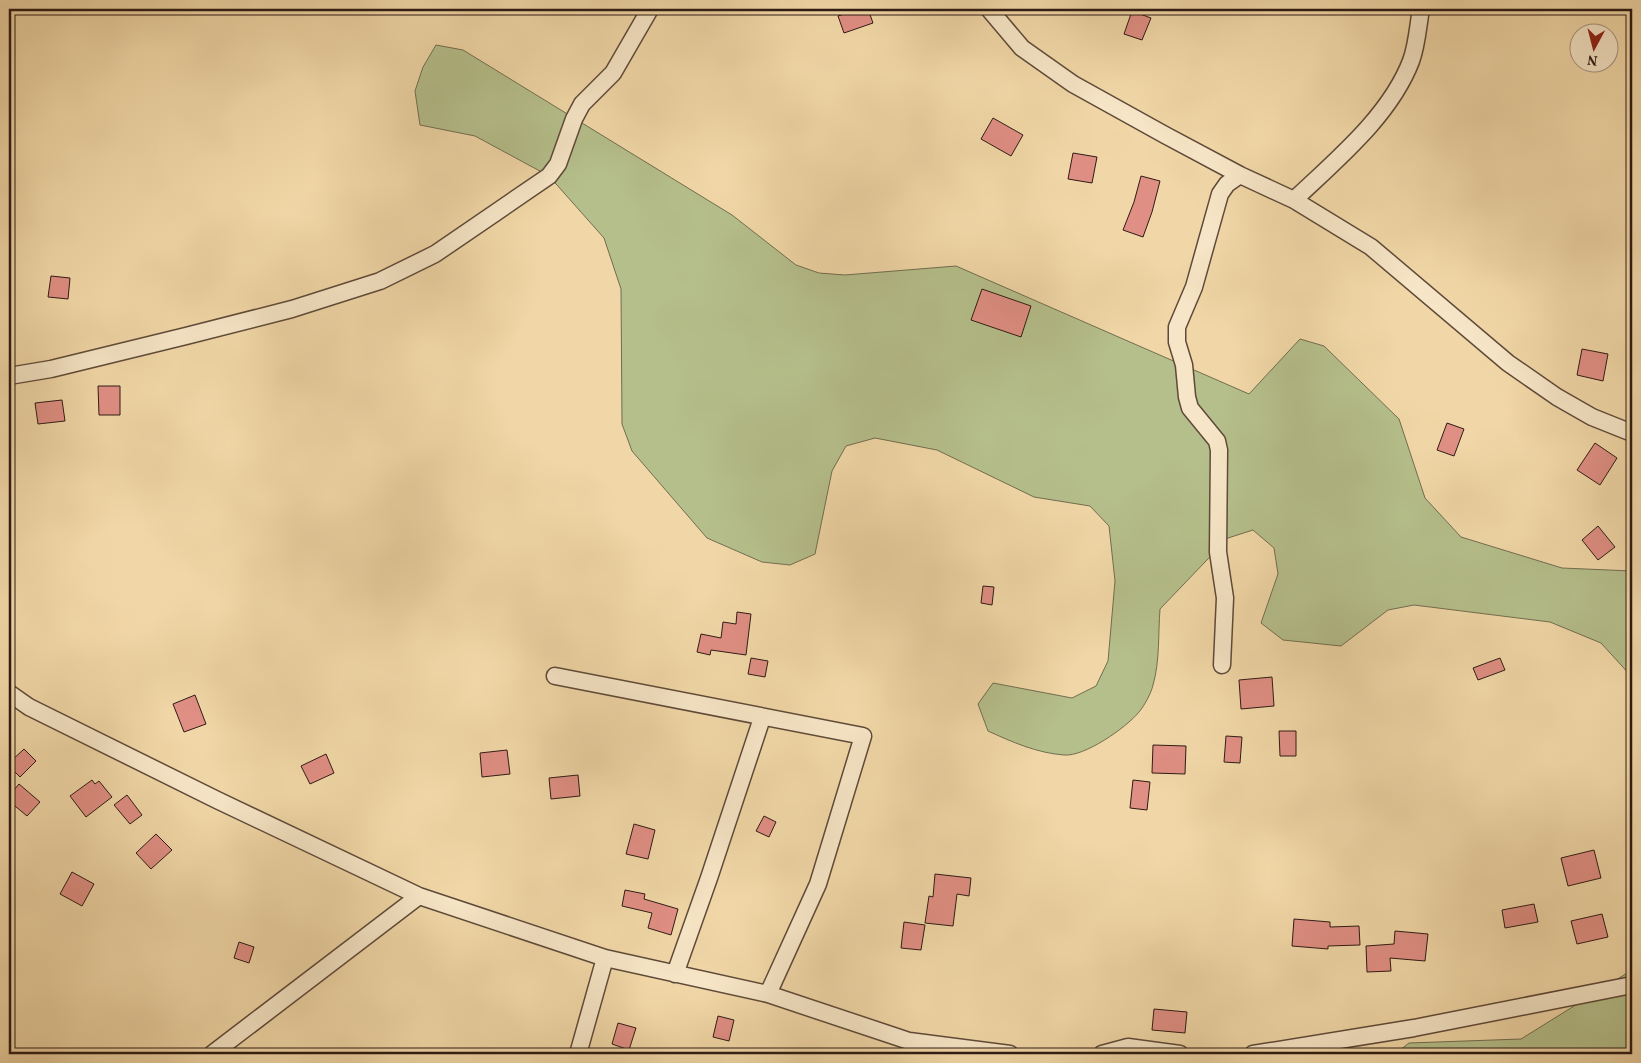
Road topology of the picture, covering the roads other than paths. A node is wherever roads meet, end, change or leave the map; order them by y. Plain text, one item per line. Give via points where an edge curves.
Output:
1 (650, 9) edge
2 (989, 9) edge
3 (1421, 9) edge
4 (1240, 175) junction
5 (1294, 200) junction
6 (9, 376) edge
7 (1632, 433) edge
8 (1222, 665) dead end
9 (555, 676) dead end
10 (9, 693) edge
11 (762, 718) junction
12 (419, 896) junction
13 (605, 958) junction
14 (675, 974) junction
15 (1632, 985) edge
16 (768, 994) junction
17 (908, 1048) edge
18 (212, 1054) edge
19 (578, 1054) edge
20 (1010, 1054) edge
21 (1102, 1054) edge
22 (1180, 1054) edge
23 (1253, 1054) edge

1 - 6 street via 613,73 582,104 558,164 549,176 435,254 380,281 292,309 80,362
2 - 4 street via 1022,48 1073,84
3 - 5 street via 1412,60 1394,96 1352,144
4 - 5 street
4 - 8 street via 1226,184 1220,194 1194,287 1177,327 1190,408 1217,441 1219,450 1218,552 1225,598
5 - 7 street via 1371,247 1532,380 1592,417
9 - 11 street
10 - 12 street via 29,707
11 - 14 street
11 - 16 street via 863,736 818,884
12 - 13 street
12 - 18 street
13 - 14 street
13 - 19 street
14 - 16 street
15 - 23 street via 1414,1028
16 - 17 street
17 - 20 street
21 - 22 street via 1128,1047

